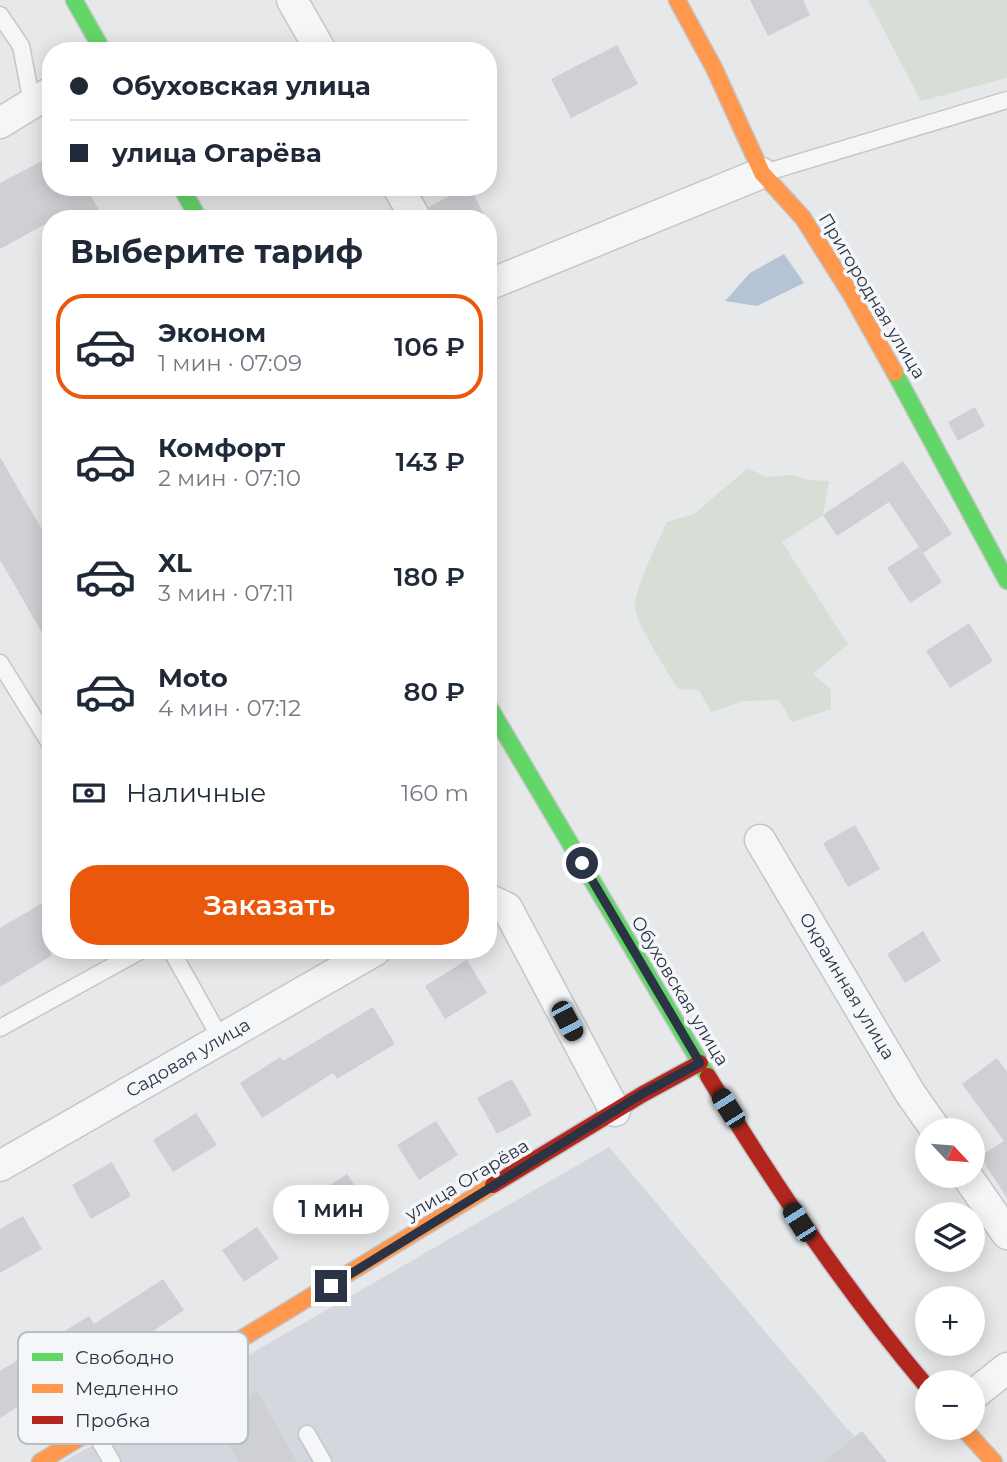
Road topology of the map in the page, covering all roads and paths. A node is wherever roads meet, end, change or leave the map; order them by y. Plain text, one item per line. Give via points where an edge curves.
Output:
1 (74, 0) edge
2 (292, 0) edge
3 (677, 0) edge
4 (0, 15) edge
5 (98, 42) edge
6 (316, 42) edge
7 (41, 98) edge
8 (1007, 100) edge
9 (0, 123) edge
10 (762, 173) junction
11 (497, 281) edge
12 (1007, 581) edge
13 (0, 663) edge
14 (497, 720) edge
15 (42, 731) edge
16 (760, 839) dead end
17 (497, 903) edge
18 (126, 959) edge
19 (176, 959) edge
20 (360, 959) edge
21 (0, 1028) edge
22 (221, 1039) junction
23 (700, 1063) junction
24 (615, 1111) junction
25 (928, 1118) edge
26 (0, 1166) edge
27 (975, 1188) edge
28 (1007, 1234) edge
29 (248, 1336) edge
30 (1007, 1368) edge
31 (915, 1372) edge
32 (985, 1385) edge
33 (307, 1434) dead end
34 (974, 1440) edge
35 (71, 1444) edge
36 (102, 1444) edge
37 (40, 1462) edge
38 (112, 1462) edge
39 (323, 1462) edge
40 (994, 1462) edge

1 - 5 street
2 - 6 street
3 - 10 street, Пригородная улица
4 - 7 lane via 20,46
7 - 9 street
8 - 10 lane
10 - 11 street
10 - 12 street, Пригородная улица via 803,218 852,296
13 - 15 lane
14 - 23 street, Обуховская улица
16 - 25 street, Окраинная улица
17 - 24 street via 507,908
18 - 21 lane
19 - 22 lane
20 - 22 street, Садовая улица
22 - 26 street, Садовая улица
23 - 24 street, улица Огарёва
23 - 31 street, Обуховская улица via 799,1222 846,1289
24 - 29 street, улица Огарёва
27 - 28 street
30 - 32 street
33 - 39 lane
34 - 40 street
35 - 37 street, улица Огарёва
36 - 38 lane

